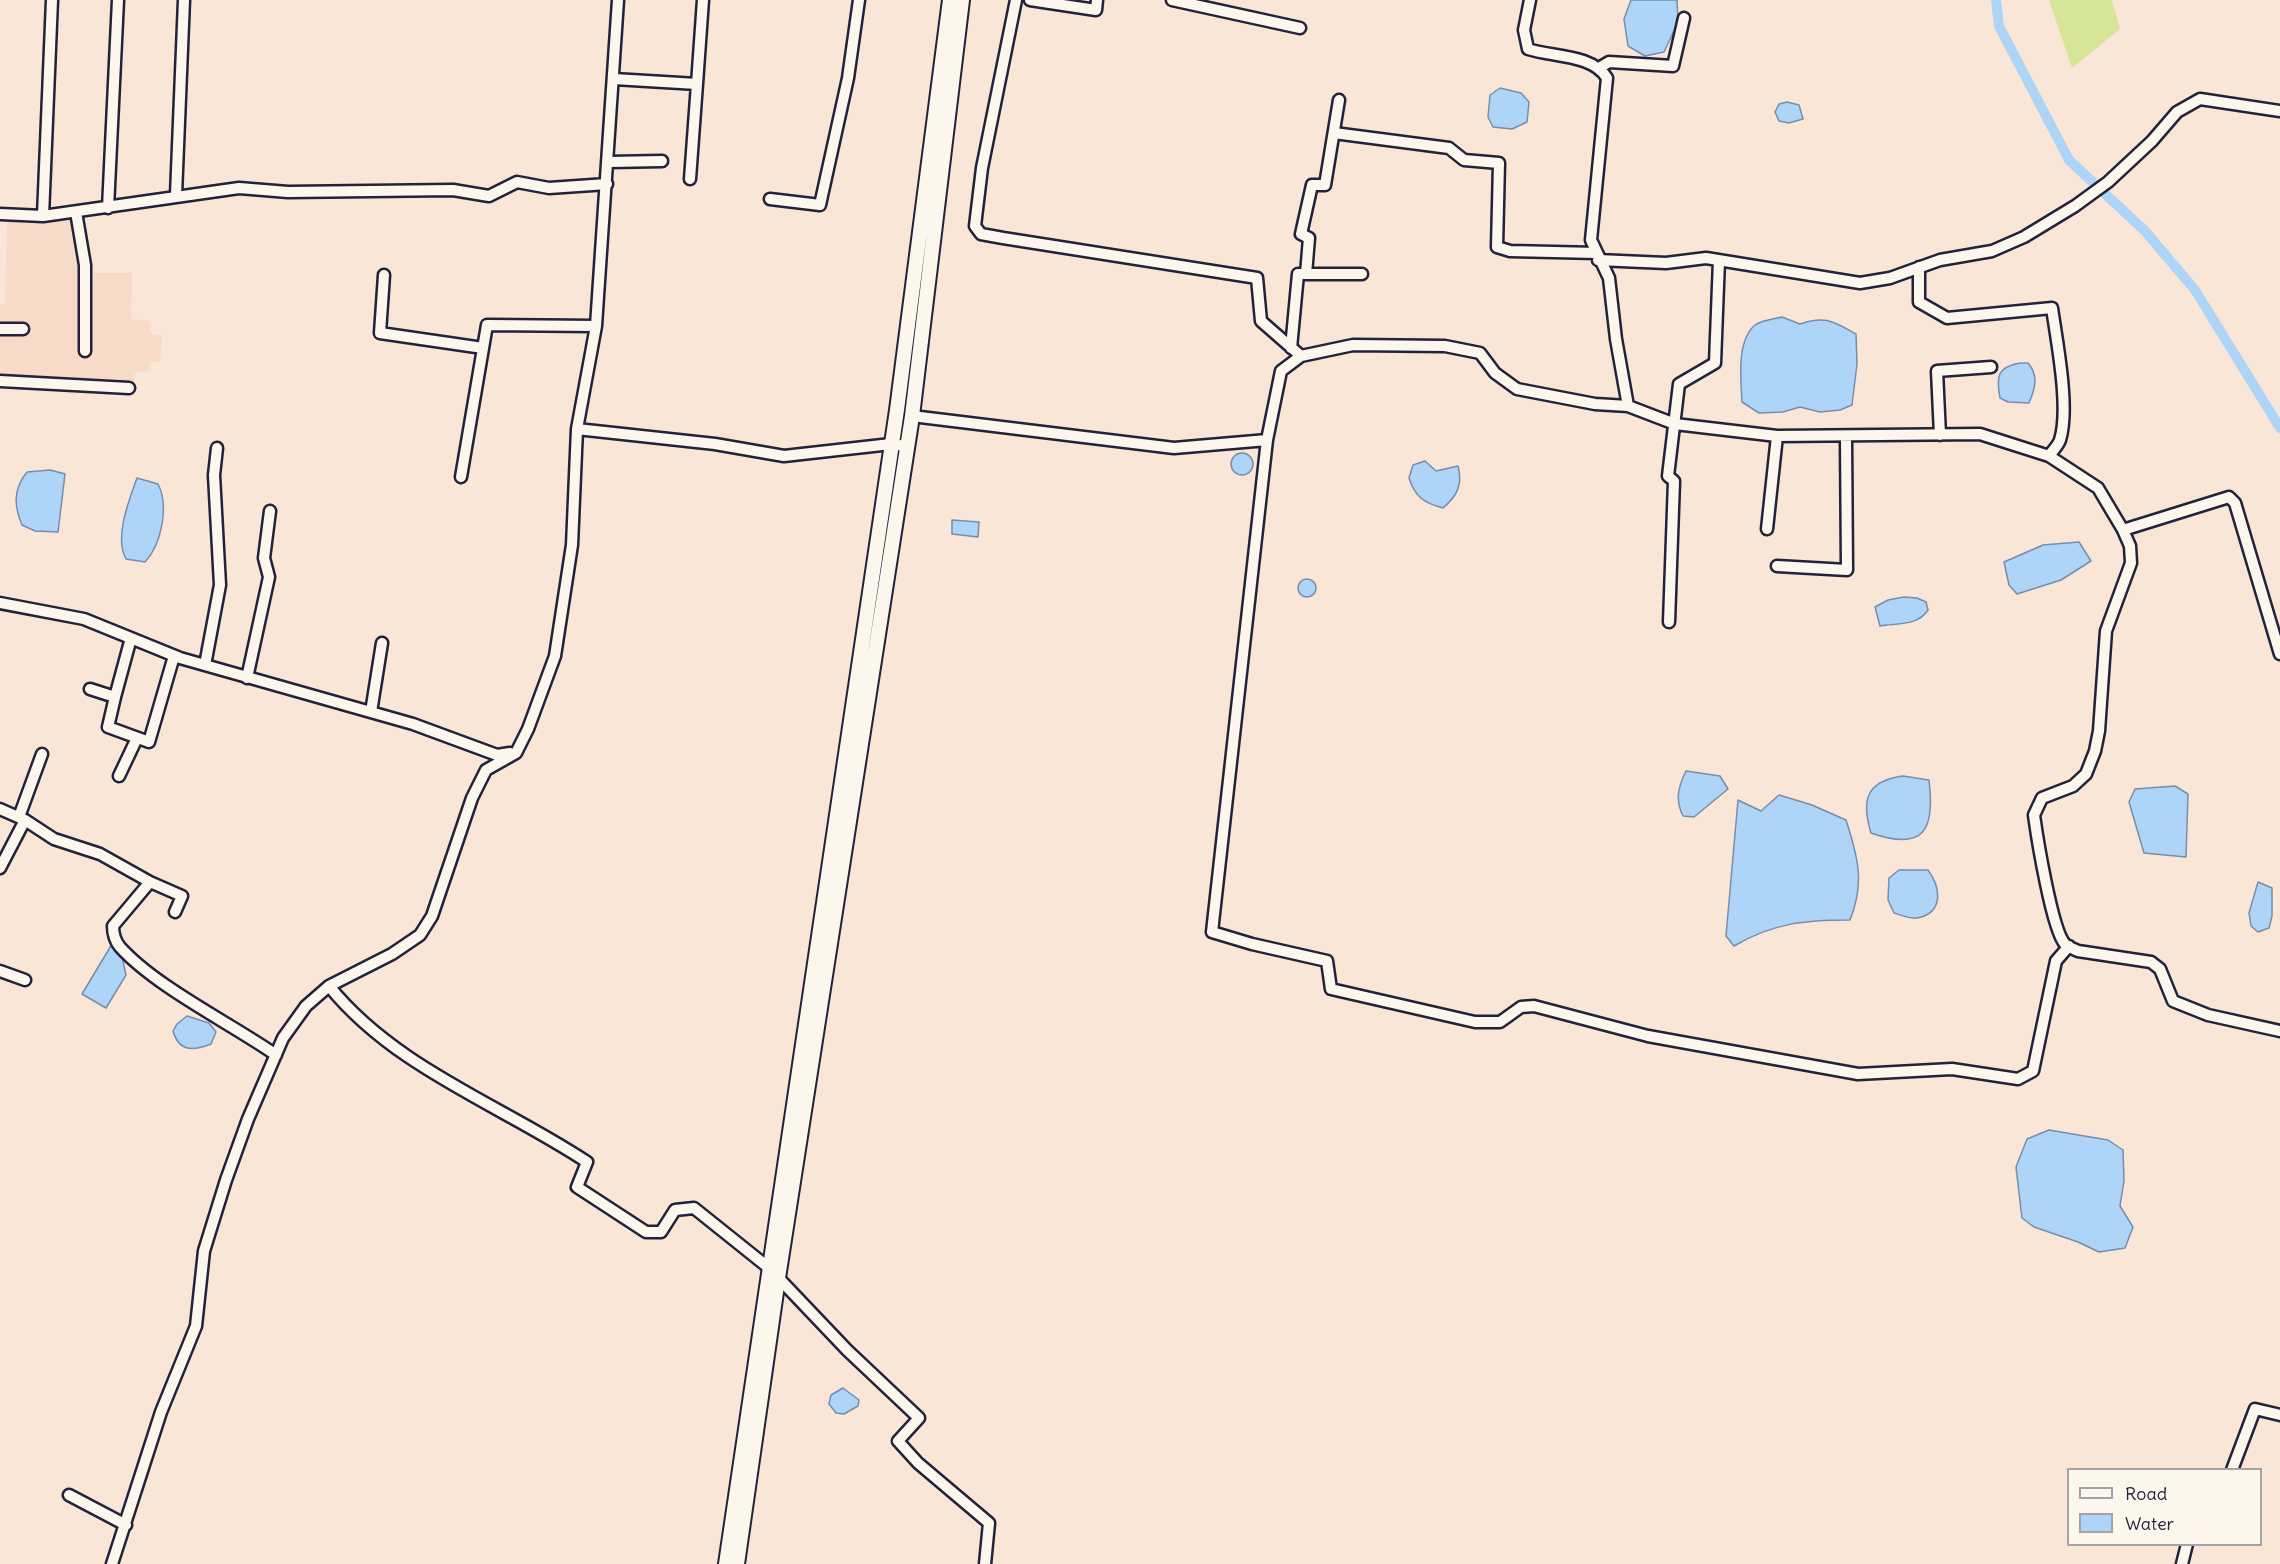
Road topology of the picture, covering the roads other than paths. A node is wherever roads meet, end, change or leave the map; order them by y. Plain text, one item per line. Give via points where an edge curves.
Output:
1 (51, 0) edge
2 (118, 0) edge
3 (184, 0) edge
4 (618, 0) edge
5 (703, 0) edge
6 (859, 0) edge
7 (950, 0) edge
8 (962, 0) edge
9 (1016, 0) edge
10 (1030, 0) edge
11 (1097, 0) edge
12 (1172, 0) edge
13 (1530, 0) edge
14 (1684, 18) dead end
15 (1300, 28) dead end
16 (1599, 69) junction
17 (614, 79) junction
18 (697, 84) junction
19 (1339, 100) dead end
20 (2280, 111) edge
21 (1334, 133) junction
22 (662, 161) dead end
23 (609, 162) junction
24 (690, 179) dead end
25 (607, 184) junction
26 (176, 195) junction
27 (770, 199) dead end
28 (108, 208) junction
29 (76, 212) junction
30 (0, 214) edge
31 (43, 216) junction
32 (1598, 256) junction
33 (1719, 260) junction
34 (1919, 267) junction
35 (1305, 274) junction
36 (1362, 274) dead end
37 (384, 275) dead end
38 (596, 326) junction
39 (0, 329) edge
40 (23, 329) dead end
41 (483, 348) junction
42 (1291, 348) junction
43 (85, 351) dead end
44 (1301, 356) junction
45 (1990, 367) dead end
46 (0, 381) edge
47 (129, 388) dead end
48 (1628, 406) junction
49 (912, 416) junction
50 (1675, 423) junction
51 (577, 429) junction
52 (1940, 435) junction
53 (1777, 436) junction
54 (1846, 438) junction
55 (1267, 440) junction
56 (891, 444) junction
57 (906, 446) junction
58 (217, 448) dead end
59 (2049, 456) junction
60 (460, 477) dead end
61 (270, 511) dead end
62 (1767, 529) dead end
63 (2123, 530) junction
64 (1777, 566) dead end
65 (0, 603) edge
66 (1669, 622) dead end
67 (131, 638) junction
68 (382, 643) dead end
69 (2280, 654) edge
70 (174, 656) junction
71 (205, 665) junction
72 (247, 678) junction
73 (90, 689) dead end
74 (115, 697) junction
75 (371, 712) junction
76 (137, 738) junction
77 (516, 753) junction
78 (42, 754) dead end
79 (119, 776) dead end
80 (0, 809) edge
81 (22, 818) junction
82 (0, 868) edge
83 (150, 882) junction
84 (175, 912) dead end
85 (2069, 946) junction
86 (0, 971) edge
87 (25, 980) dead end
88 (329, 986) junction
89 (2280, 1031) edge
90 (276, 1055) junction
91 (773, 1273) junction
92 (2280, 1415) edge
93 (2233, 1468) edge
94 (69, 1495) dead end
95 (126, 1525) junction
96 (2187, 1546) edge
97 (112, 1564) edge
98 (726, 1564) edge
99 (737, 1564) edge
100 (985, 1564) edge
101 (2182, 1564) edge

1 - 31 street
2 - 28 street
3 - 26 street
4 - 17 street
5 - 18 street
6 - 27 street via 848,78 820,205
7 - 56 main road
8 - 49 main road
9 - 42 street via 982,168 975,226 981,234 1257,278 1262,321
10 - 11 street via 1096,10
12 - 15 street
13 - 16 street via 1524,30 1528,49 1586,62
14 - 16 street via 1673,66 1609,62
16 - 32 street via 1607,78 1591,240
17 - 18 street
17 - 23 street
18 - 24 street
19 - 21 street
20 - 34 street via 2200,99 2177,112 2108,182 2024,237 1992,251
21 - 32 street via 1449,148 1464,160 1499,163 1497,247
21 - 35 street via 1325,185 1312,185 1301,234 1309,238
22 - 23 street
23 - 25 street
25 - 26 street via 549,188 517,182 489,196 453,190 288,192 240,188
25 - 38 street
26 - 28 street
28 - 29 street
29 - 31 street
29 - 43 street via 85,265
30 - 31 street
32 - 33 street via 1666,263
32 - 48 street via 1609,278
33 - 34 street via 1860,283 1890,278
33 - 50 street via 1715,363 1679,384
34 - 59 street via 1919,302 1947,318 2052,308 2062,419 2059,442
35 - 36 street
35 - 42 street via 1298,274
37 - 41 street via 380,333
38 - 41 street via 487,325
38 - 51 street
39 - 40 street
41 - 60 street
42 - 44 street
44 - 48 street via 1353,345 1445,346 1480,353 1495,372 1517,389 1595,404
44 - 55 street via 1281,371
45 - 52 street via 1937,371
46 - 47 street
48 - 50 street
49 - 55 street via 1174,448
49 - 57 main road
50 - 53 street
50 - 66 street via 1668,476 1674,481
51 - 56 street via 784,456
51 - 77 street via 572,545 555,656
52 - 54 street
52 - 59 street via 1980,434
53 - 54 street
53 - 62 street
54 - 64 street via 1847,570
55 - 85 street via 1212,932 1328,961 1331,989 1475,1022 1500,1023 1521,1007 1534,1006 1648,1036 1858,1074 1952,1069 2018,1079 2033,1071 2056,961
56 - 57 street
56 - 91 main road
57 - 91 main road
58 - 71 street via 214,475 220,585
59 - 63 street via 2098,488
61 - 72 street via 264,558 269,577
63 - 69 street via 2229,496 2235,503
63 - 85 street via 2130,546 2131,563 2106,631 2095,751 2081,781 2042,798 2034,815 2056,927
65 - 67 street via 84,619
67 - 70 street
67 - 74 street
68 - 75 street
70 - 71 street
70 - 76 street via 149,742
71 - 72 street
72 - 75 street
73 - 74 street
74 - 76 street via 108,727
75 - 77 street via 497,754
76 - 79 street
77 - 88 street via 486,770 468,809 432,916 420,935
78 - 81 street
80 - 81 street
81 - 82 street
81 - 83 street via 54,839 100,854
83 - 84 street via 182,896
83 - 90 street via 113,926 120,946 158,979
85 - 89 street via 2078,951 2151,962 2160,969 2173,1001 2208,1015
86 - 87 street
88 - 90 street via 306,1006
88 - 91 street via 376,1035 587,1162 577,1186 646,1232 660,1232 675,1210 694,1208
90 - 95 street via 226,1180 204,1251 196,1326 161,1412
91 - 98 main road
91 - 99 main road
91 - 100 street via 919,1418 898,1441 989,1523
92 - 93 street via 2255,1409
94 - 95 street
95 - 97 street
96 - 101 street

